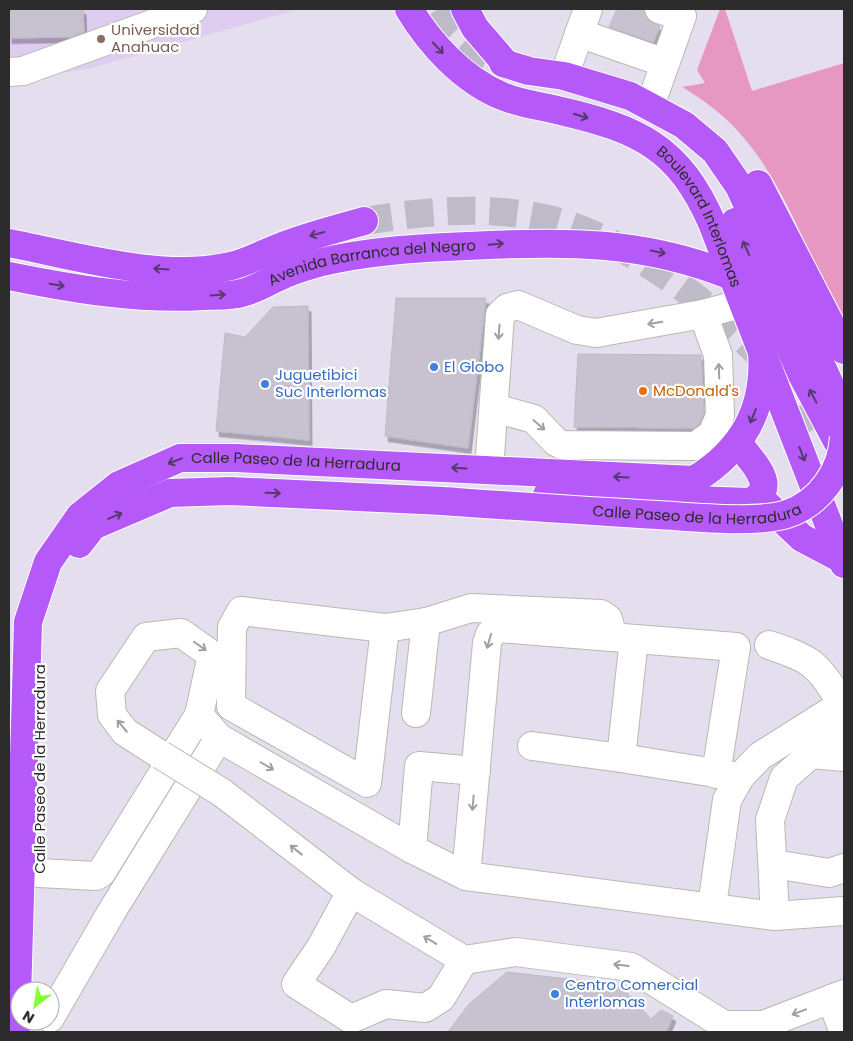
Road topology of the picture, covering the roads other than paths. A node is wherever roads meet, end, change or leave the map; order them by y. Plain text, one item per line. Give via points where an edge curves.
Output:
1 (193, 9) edge
2 (409, 9) edge
3 (465, 9) edge
4 (659, 9) edge
5 (584, 21) edge
6 (665, 63) junction
7 (9, 72) edge
8 (564, 76) junction
9 (650, 106) junction
10 (677, 122) junction
11 (364, 222) tunnel mouth
12 (9, 244) edge
13 (9, 276) edge
14 (734, 277) junction
15 (744, 303) junction
16 (703, 314) junction
17 (844, 350) edge
18 (762, 351) junction
19 (494, 408) junction
20 (844, 428) edge
21 (844, 437) tunnel mouth
22 (738, 444) junction
23 (844, 454) edge
24 (490, 470) junction
25 (405, 498) junction
26 (759, 498) junction
27 (843, 562) edge
28 (426, 622) junction
29 (385, 628) junction
30 (624, 638) junction
31 (769, 645) dead end
32 (840, 700) edge
33 (416, 713) dead end
34 (199, 715) junction
35 (844, 734) edge
36 (219, 738) junction
37 (532, 746) dead end
38 (811, 754) junction
39 (844, 757) edge
40 (621, 758) junction
41 (476, 771) junction
42 (728, 776) junction
43 (412, 849) junction
44 (774, 864) junction
45 (844, 868) edge
46 (39, 873) junction
47 (466, 876) junction
48 (351, 892) junction
49 (712, 906) junction
50 (844, 911) edge
51 (774, 916) junction
52 (464, 960) junction
53 (35, 981) edge
54 (838, 996) edge
55 (60, 1001) edge
56 (725, 1029) edge
57 (763, 1029) edge
58 (16, 1032) edge
59 (844, 1032) edge

1 - 7 street via 23,71
2 -> 14 main road, Boulevard Interlomas via 455,65 502,96 624,130 661,149 687,177 705,206
3 - 8 main road, Boulevard Interlomas via 475,28 504,63 529,71
4 - 6 street via 682,16
5 - 6 street
5 - 8 street
6 - 9 street
8 - 9 main road, Boulevard Interlomas via 613,90
9 - 10 main road, Boulevard Interlomas
10 - 17 main road, Boulevard Interlomas via 704,123 715,130 753,175
10 - 20 main road, Boulevard Interlomas via 715,152 739,186 838,402
23 -> 10 main road, Boulevard Interlomas via 802,374 710,170
11 -> 12 main road, Avenida Barranca del Negro via 310,236 232,266 212,269 136,267 79,260
13 -> 14 main road, Avenida Barranca del Negro via 135,295 168,298 217,296 238,294 311,266 349,258 437,247 515,242 578,243 658,252
14 - 15 main road, Boulevard Interlomas
15 - 16 street
15 - 18 main road, Boulevard Interlomas
16 -> 19 street via 596,333 576,330 518,305 507,308 500,315
19 -> 16 street via 534,419 562,445 696,446 712,434 720,416 718,355
18 -> 22 main road, Calle Paseo de la Herradura via 764,371 756,409
18 -> 27 main road, Boulevard Interlomas
19 - 24 street
21 - 25 main road, Calle Paseo de la Herradura, bridge via 840,460 826,486 802,508 771,518 712,519
22 -> 24 main road, Calle Paseo de la Herradura via 694,480
22 - 26 main road via 762,476 764,488
24 -> 58 main road, Calle Paseo de la Herradura via 246,458 180,458 120,485 80,516 48,562 28,622
25 - 26 main road via 427,491 733,502 750,502
46 -> 25 main road, Calle Paseo de la Herradura via 40,661 44,611 59,569 93,526 170,493 230,491
26 - 27 main road via 802,538
28 - 29 street
28 - 30 street via 471,608 601,614
28 - 33 street
29 - 29 street via 367,783 231,706 232,627 241,612
30 - 40 street
30 -> 41 street via 499,628 490,634
30 - 42 street via 736,647
31 - 32 street via 814,664
32 - 42 street
34 - 36 street
34 - 46 street via 101,873 96,876
48 -> 34 street, bridge via 221,792 125,732 112,714 110,691 146,637 181,633 212,655
35 - 38 street
36 -> 43 street
36 - 55 street
37 - 40 street
38 - 39 street
38 - 44 street via 784,778 770,820
40 - 42 street
41 - 43 street via 419,766
41 -> 47 street
42 - 49 street
43 - 47 street
44 - 45 street via 829,872
44 - 51 street
46 - 53 main road, Calle Paseo de la Herradura
47 - 49 street
52 -> 48 street
48 - 52 street via 321,948 296,984 351,1018 386,1004 425,1008 441,998
49 - 51 street
50 - 51 street
56 -> 52 street via 631,967 516,952
54 -> 57 street
54 - 59 street
56 - 57 street

